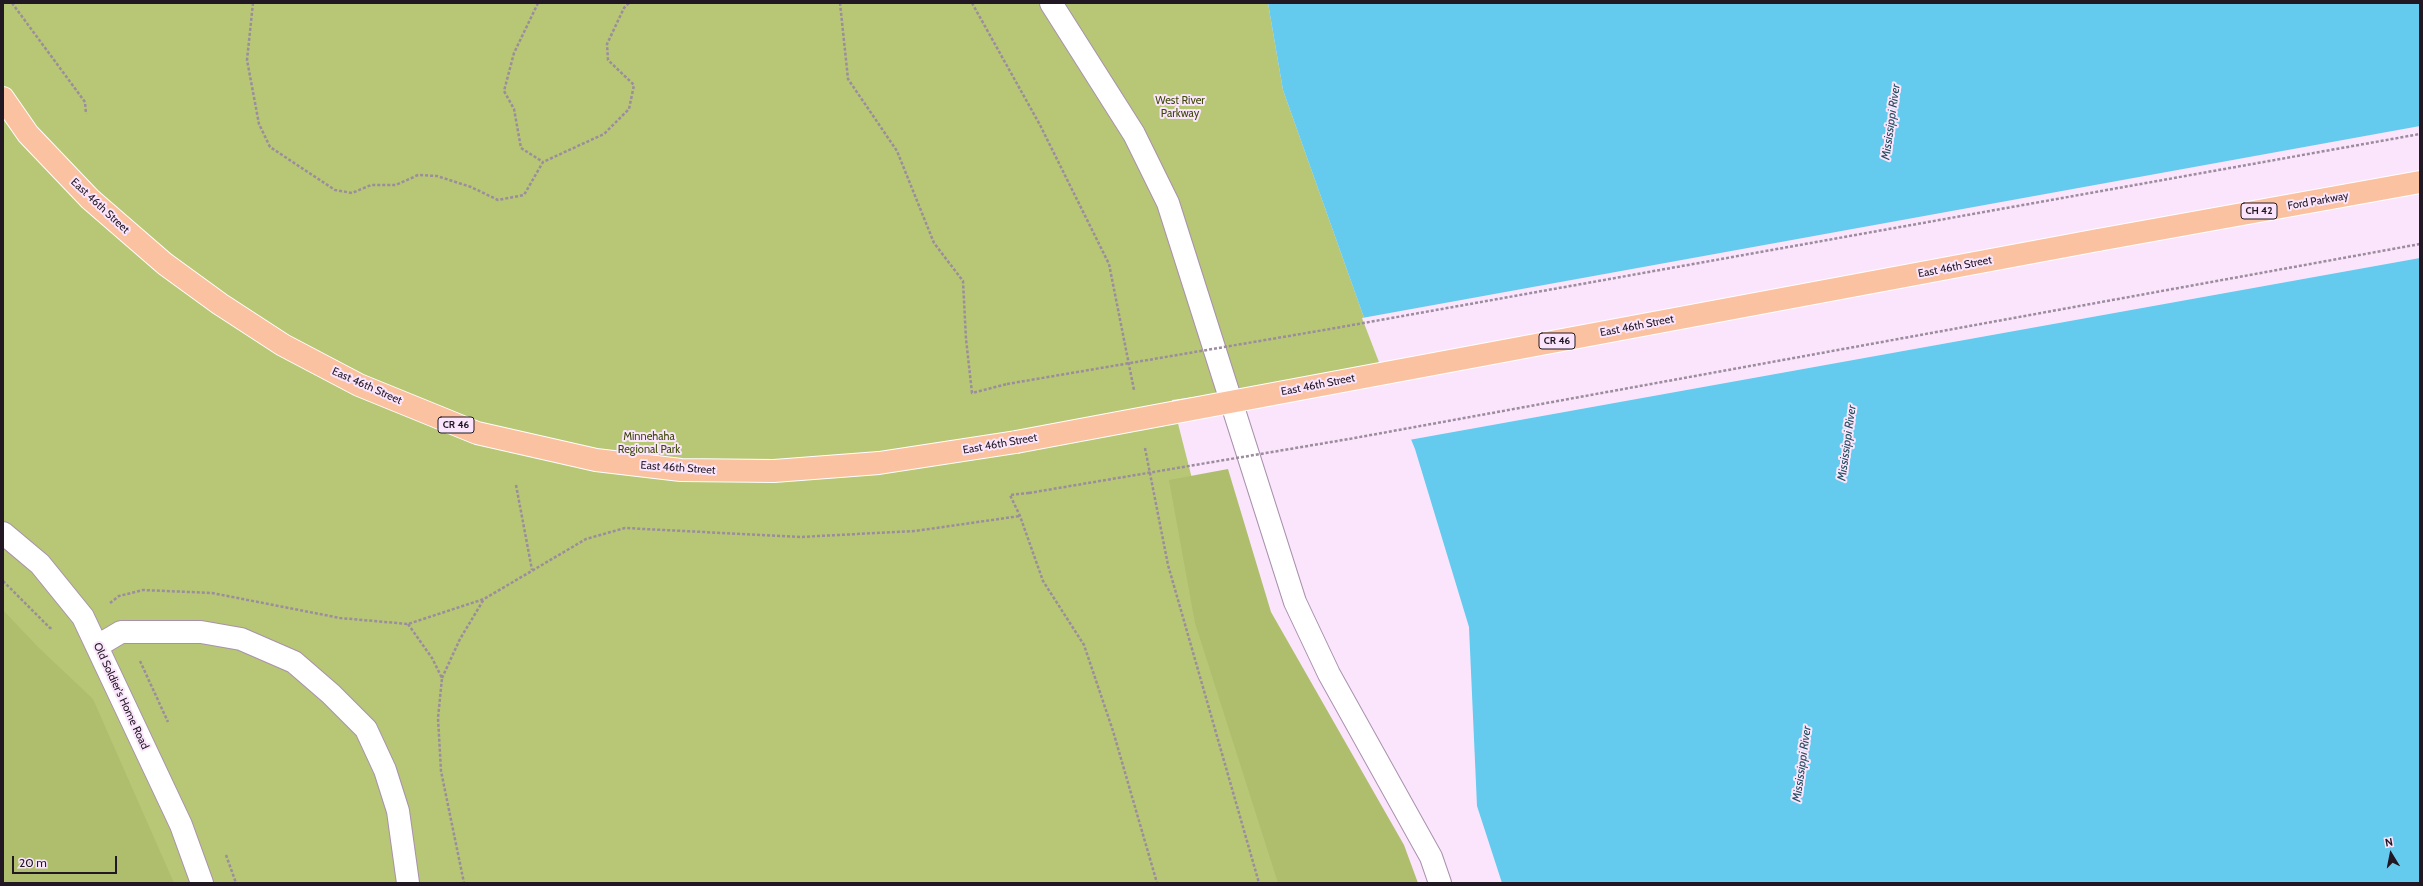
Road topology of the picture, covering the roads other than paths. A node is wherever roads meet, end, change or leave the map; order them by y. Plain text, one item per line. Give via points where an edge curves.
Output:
1 (1051, 3) edge
2 (3, 98) edge
3 (2420, 182) edge
4 (2098, 240) joint
5 (3, 533) edge
6 (99, 646) junction
7 (202, 883) edge
8 (408, 883) edge
9 (1440, 883) edge

1 - 9 street via 1134,134 1168,203 1295,602 1330,674 1431,857
2 - 4 main road, East 46th Street / CR 46, bridge via 28,134 90,199 165,264 283,345 359,385 477,433 596,460 681,470 774,471 879,463 1016,442
3 - 4 main road, Ford Parkway / CH 42
5 - 6 street, Old Soldier's Home Road via 40,564 83,617
6 - 7 street, Old Soldier's Home Road via 181,825
6 - 8 street via 121,632 201,632 241,639 294,662 366,728 385,770 398,811

